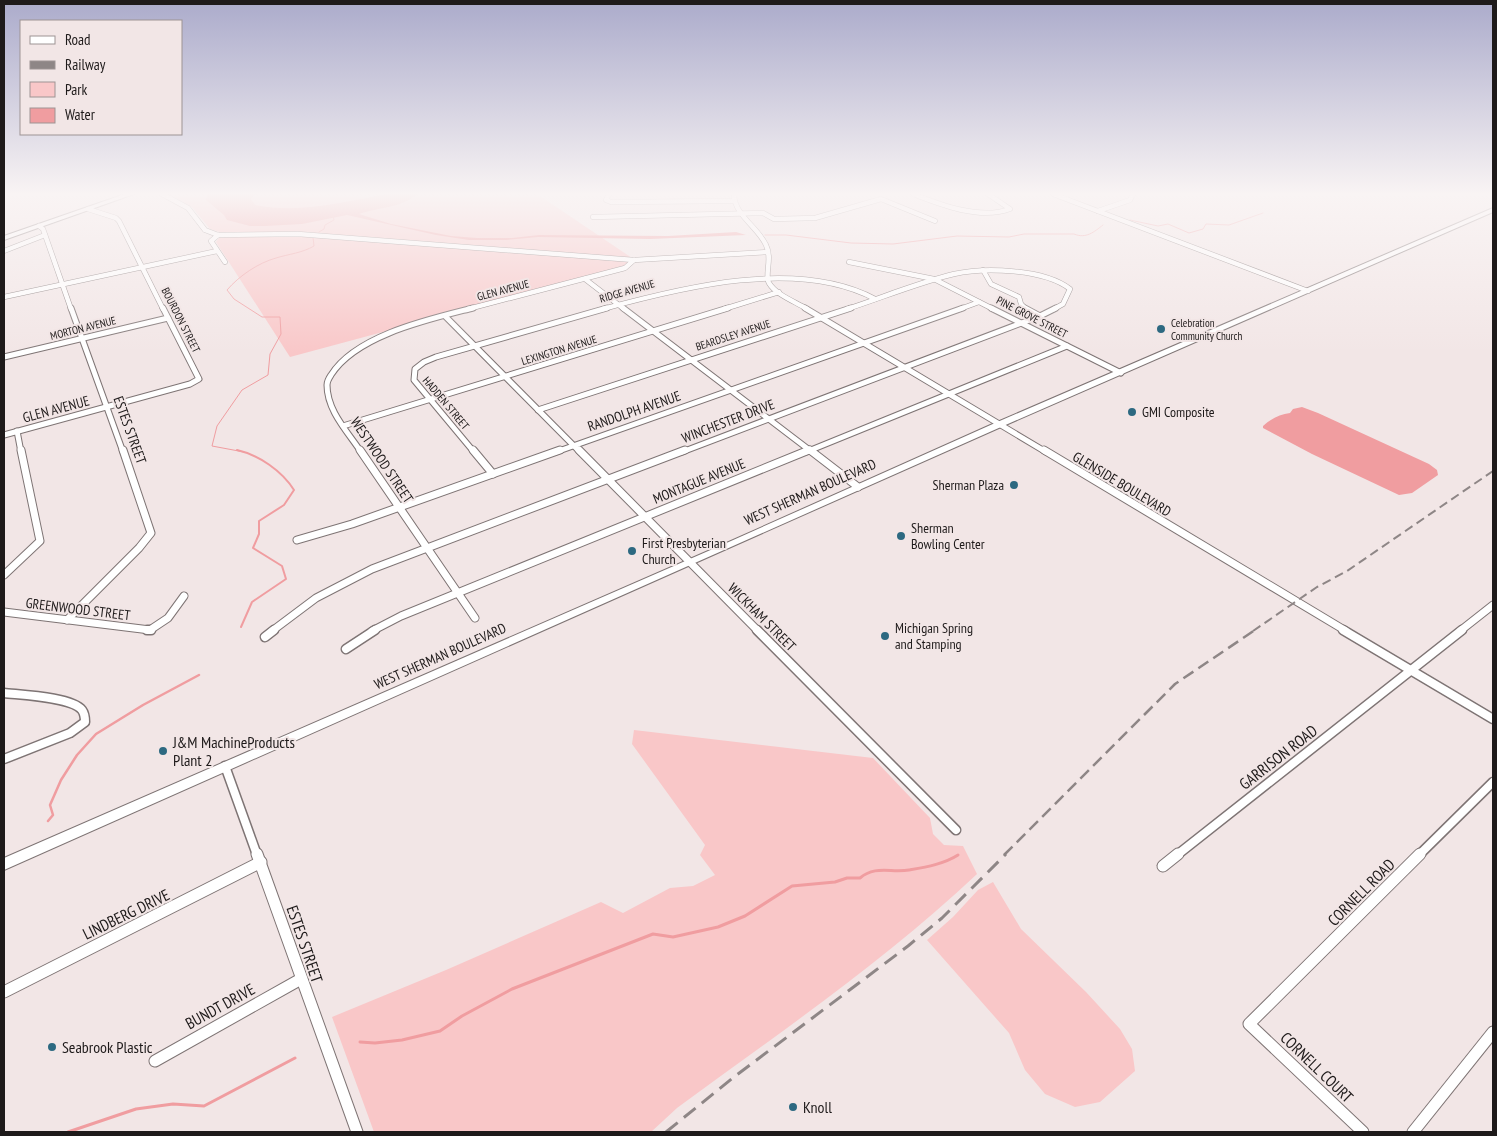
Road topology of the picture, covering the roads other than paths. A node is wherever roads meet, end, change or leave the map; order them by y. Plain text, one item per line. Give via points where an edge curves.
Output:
1 (49, 247) edge
2 (131, 247) edge
3 (215, 247) edge
4 (466, 247) edge
5 (766, 247) edge
6 (1193, 247) edge
7 (1408, 247) edge
8 (217, 250) junction
9 (768, 252) junction
10 (634, 260) junction
11 (225, 262) dead end
12 (849, 262) dead end
13 (142, 267) junction
14 (983, 270) junction
15 (585, 279) junction
16 (767, 279) junction
17 (934, 279) junction
18 (63, 284) junction
19 (1308, 291) junction
20 (4, 292) edge
21 (780, 292) junction
22 (12, 295) junction
23 (4, 297) edge
24 (875, 299) junction
25 (979, 302) junction
26 (617, 304) junction
27 (445, 316) junction
28 (1040, 316) junction
29 (820, 317) junction
30 (168, 318) junction
31 (1021, 323) junction
32 (652, 331) junction
33 (390, 332) joint
34 (82, 338) junction
35 (863, 343) junction
36 (475, 346) junction
37 (1067, 346) junction
38 (4, 358) edge
39 (690, 360) junction
40 (903, 368) junction
41 (1121, 373) junction
42 (506, 377) junction
43 (199, 378) joint
44 (730, 390) junction
45 (948, 394) junction
46 (430, 400) junction
47 (108, 407) junction
48 (538, 410) junction
49 (768, 419) junction
50 (998, 424) junction
51 (343, 426) junction
52 (17, 431) junction
53 (4, 434) edge
54 (574, 445) junction
55 (810, 450) junction
56 (492, 474) junction
57 (608, 479) junction
58 (858, 486) junction
59 (399, 507) junction
60 (645, 516) junction
61 (297, 540) dead end
62 (426, 547) junction
63 (690, 562) junction
64 (4, 575) edge
65 (457, 593) junction
66 (184, 596) dead end
67 (1493, 605) edge
68 (4, 612) edge
69 (475, 618) dead end
70 (67, 620) junction
71 (265, 637) dead end
72 (346, 649) dead end
73 (1412, 671) junction
74 (4, 693) edge
75 (1493, 719) edge
76 (4, 759) edge
77 (225, 766) junction
78 (1493, 782) edge
79 (956, 830) dead end
80 (261, 862) junction
81 (4, 864) edge
82 (1163, 866) dead end
83 (301, 979) junction
84 (4, 992) edge
85 (1249, 1024) joint
86 (1493, 1032) edge
87 (155, 1061) dead end
88 (357, 1132) edge
89 (1363, 1132) edge
90 (1413, 1132) edge

1 - 18 street, ESTES STREET
2 - 13 street, BOURDON STREET
3 - 8 street
4 - 10 street
5 - 9 street
6 - 19 street
7 - 19 main road, WEST SHERMAN BOULEVARD
8 - 11 street
8 - 13 street
9 - 10 street, GLEN AVENUE
9 - 16 street
10 - 15 street, GLEN AVENUE via 625,268
12 - 17 street
13 - 18 street
13 - 30 street, BOURDON STREET
14 - 17 street, WINCHESTER DRIVE
14 - 28 street via 991,284 1019,297 1023,307
14 - 28 street, WINCHESTER DRIVE via 1028,274 1068,286 1070,293 1063,304
15 - 26 street
15 - 27 street, GLEN AVENUE
16 - 21 street, GLENSIDE BOULEVARD
16 - 24 street, RIDGE AVENUE via 829,283
16 - 26 street, RIDGE AVENUE via 687,286
17 - 24 street, BEARDSLEY AVENUE
17 - 25 street, PINE GROVE STREET
18 - 22 street
18 - 34 street, ESTES STREET
19 - 41 main road, WEST SHERMAN BOULEVARD
20 - 22 street
21 - 29 street, GLENSIDE BOULEVARD
21 - 32 street, LEXINGTON AVENUE
22 - 23 street
24 - 29 street, BEARDSLEY AVENUE
25 - 31 street, PINE GROVE STREET
25 - 35 street, RANDOLPH AVENUE
26 - 32 street
26 - 36 street, RIDGE AVENUE
27 - 33 street, GLEN AVENUE
27 - 36 street, WICKHAM STREET
28 - 31 street, WINCHESTER DRIVE
29 - 35 street, GLENSIDE BOULEVARD
29 - 39 street, BEARDSLEY AVENUE
30 - 34 street, MORTON AVENUE
30 - 43 street, BOURDON STREET
31 - 37 street, PINE GROVE STREET
31 - 40 street, WINCHESTER DRIVE
32 - 39 street
32 - 42 street, LEXINGTON AVENUE
33 - 51 street, WESTWOOD STREET via 346,356 329,376 326,399
34 - 38 street, MORTON AVENUE
34 - 47 street, ESTES STREET
35 - 40 street, GLENSIDE BOULEVARD
35 - 44 street, RANDOLPH AVENUE
36 - 42 street, WICKHAM STREET
36 - 46 street, HADDEN STREET via 429,360 415,369 414,380
37 - 41 street, PINE GROVE STREET
37 - 45 street, MONTAGUE AVENUE
39 - 44 street
39 - 48 street, BEARDSLEY AVENUE
40 - 45 street, GLENSIDE BOULEVARD
40 - 49 street, WINCHESTER DRIVE
41 - 50 main road, WEST SHERMAN BOULEVARD
42 - 46 street, LEXINGTON AVENUE
42 - 48 street, WICKHAM STREET
43 - 47 street, GLEN AVENUE via 190,384
44 - 49 street
44 - 54 street, RANDOLPH AVENUE
45 - 50 street, GLENSIDE BOULEVARD
45 - 55 street, MONTAGUE AVENUE
46 - 51 street, LEXINGTON AVENUE
46 - 56 street, HADDEN STREET
47 - 52 street, GLEN AVENUE
47 - 70 street, ESTES STREET via 151,533
48 - 54 street, WICKHAM STREET
49 - 55 street
49 - 57 street, WINCHESTER DRIVE
50 - 58 main road, WEST SHERMAN BOULEVARD
50 - 73 street, GLENSIDE BOULEVARD
51 - 59 street, WESTWOOD STREET
52 - 53 street, GLEN AVENUE
52 - 64 street via 40,541
54 - 56 street, RANDOLPH AVENUE
54 - 57 street, WICKHAM STREET
55 - 58 street
55 - 60 street, MONTAGUE AVENUE
56 - 59 street, RANDOLPH AVENUE
57 - 60 street, WICKHAM STREET
57 - 62 street, WINCHESTER DRIVE
58 - 63 main road, WEST SHERMAN BOULEVARD
59 - 61 street, RANDOLPH AVENUE
59 - 62 street, WESTWOOD STREET
60 - 63 street, WICKHAM STREET
60 - 65 street, MONTAGUE AVENUE
62 - 65 street, WESTWOOD STREET
62 - 71 street, WINCHESTER DRIVE via 342,582 286,618
63 - 77 main road, WEST SHERMAN BOULEVARD
63 - 79 street, WICKHAM STREET
65 - 69 street, WESTWOOD STREET
65 - 72 street, MONTAGUE AVENUE via 392,620
66 - 70 street, GREENWOOD STREET via 168,618 150,630
67 - 73 street, GARRISON ROAD
68 - 70 street, GREENWOOD STREET
73 - 75 street, GLENSIDE BOULEVARD
73 - 82 street, GARRISON ROAD
74 - 76 street via 70,702 85,715 85,722 78,729
77 - 80 street, ESTES STREET
77 - 81 main road, WEST SHERMAN BOULEVARD
78 - 85 street, CORNELL ROAD
80 - 83 street, ESTES STREET
80 - 84 street, LINDBERG DRIVE
83 - 87 street, BUNDT DRIVE
83 - 88 street, ESTES STREET
85 - 89 street, CORNELL COURT
86 - 90 street

